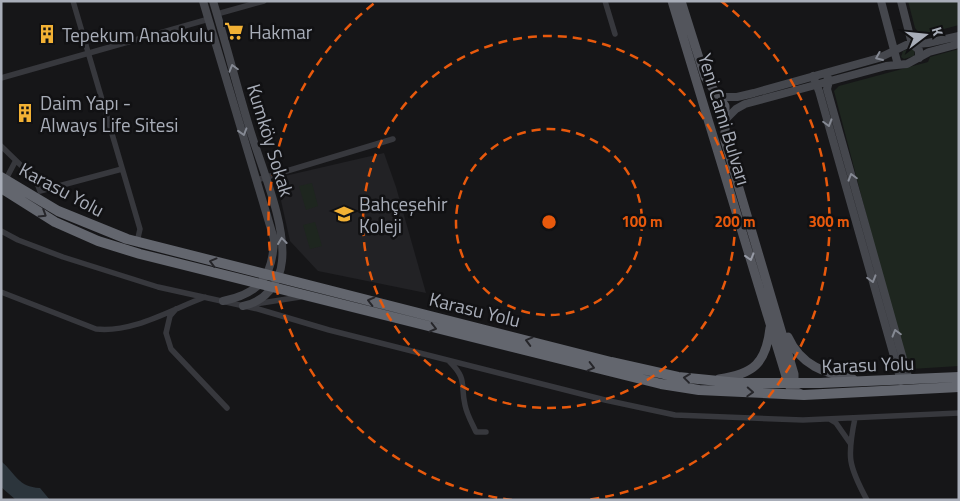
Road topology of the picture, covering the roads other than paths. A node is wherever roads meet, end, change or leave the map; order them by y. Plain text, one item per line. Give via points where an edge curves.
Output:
1 (73, 1) edge
2 (204, 1) edge
3 (213, 1) edge
4 (264, 1) edge
5 (605, 1) edge
6 (672, 1) edge
7 (681, 1) edge
8 (881, 1) edge
9 (901, 1) edge
10 (217, 14) junction
11 (209, 19) junction
12 (615, 34) dead end
13 (959, 36) edge
14 (912, 44) junction
15 (959, 44) edge
16 (894, 49) junction
17 (88, 53) junction
18 (919, 58) junction
19 (898, 66) junction
20 (826, 73) junction
21 (813, 76) junction
22 (1, 78) edge
23 (829, 81) junction
24 (815, 85) junction
25 (719, 97) junction
26 (706, 114) junction
27 (725, 120) junction
28 (393, 139) dead end
29 (1, 146) edge
30 (15, 162) junction
31 (122, 169) junction
32 (266, 178) junction
33 (257, 180) junction
34 (3, 181) edge
35 (40, 196) junction
36 (1, 231) edge
37 (137, 242) junction
38 (267, 276) junction
39 (278, 278) junction
40 (260, 284) junction
41 (271, 288) junction
42 (1, 292) edge
43 (205, 297) junction
44 (308, 297) junction
45 (223, 301) junction
46 (255, 304) junction
47 (243, 306) junction
48 (177, 308) junction
49 (777, 314) junction
50 (770, 322) junction
51 (448, 360) junction
52 (959, 377) edge
53 (707, 380) junction
54 (905, 380) junction
55 (868, 382) junction
56 (789, 387) junction
57 (959, 387) edge
58 (227, 408) dead end
59 (959, 413) edge
60 (855, 418) junction
61 (830, 419) junction
62 (486, 432) dead end
63 (850, 443) junction
64 (867, 500) edge

1 - 17 street
2 - 11 street, Kumköy Sokak
3 - 10 street, Kumköy Sokak
4 - 10 street
5 - 12 street
6 - 26 main road, Yeni Cami Bulvarı
7 - 25 main road, Yeni Cami Bulvarı via 705,76
8 - 16 street
9 - 14 street
32 -> 10 street, Kumköy Sokak
11 - 17 street
11 -> 33 street, Kumköy Sokak
13 - 14 street via 928,44
14 - 16 street
14 - 18 street via 920,50
15 - 18 street
16 - 19 street
16 -> 20 street via 879,58
17 - 22 street
17 - 31 street
18 - 19 street
19 - 23 street via 886,66
20 - 21 street
20 - 23 street
21 - 24 street
21 - 25 street via 737,97
23 - 24 street
54 -> 23 street via 827,89
24 - 27 street via 745,104
24 -> 54 street
25 - 26 main road via 709,98 705,104
25 - 27 main road, Yeni Cami Bulvarı via 724,106
26 - 27 main road via 717,122
26 -> 50 main road, Yeni Cami Bulvarı
27 - 49 main road, Yeni Cami Bulvarı via 725,141
28 - 32 street
29 - 30 street
30 - 34 street
30 - 35 street via 36,180
31 - 35 street via 50,189
31 - 37 street via 140,228
32 - 33 street
39 -> 32 street, Kumköy Sokak via 283,248
33 - 38 street, Kumköy Sokak via 274,239
34 - 35 highway, Karasu Yolu
34 -> 40 highway via 55,222 98,241
35 - 37 highway, Karasu Yolu via 58,211
36 - 43 street via 63,257 158,287
38 -> 37 highway, Karasu Yolu
38 - 39 highway, Karasu Yolu
38 - 40 street
39 - 41 street, Kumköy Sokak
53 -> 39 highway, Karasu Yolu via 611,362
40 - 41 highway
40 - 45 street via 249,293
41 - 44 highway
41 - 46 street, Kumköy Sokak
42 - 48 street via 96,329 128,327
43 - 45 street
43 - 48 street
44 - 46 street
44 -> 56 highway via 662,384 699,390
45 - 47 street
46 - 47 street
47 - 51 street
48 - 58 street via 170,316 166,333 171,349
49 - 55 main road via 792,347 802,359 829,374
49 - 56 main road, Yeni Cami Bulvarı via 794,374
50 - 53 main road via 768,345 755,366 740,376
50 - 56 main road, Yeni Cami Bulvarı
51 - 61 street via 675,415
51 - 62 street via 460,372 465,386 467,413 476,432
52 - 54 highway, Karasu Yolu
53 - 56 highway, Karasu Yolu
54 - 55 highway, Karasu Yolu
55 - 56 highway, Karasu Yolu
56 - 57 highway, Karasu Yolu via 804,395
59 - 60 street
60 - 61 street
60 - 63 street
61 - 63 street
63 - 64 street via 850,463

